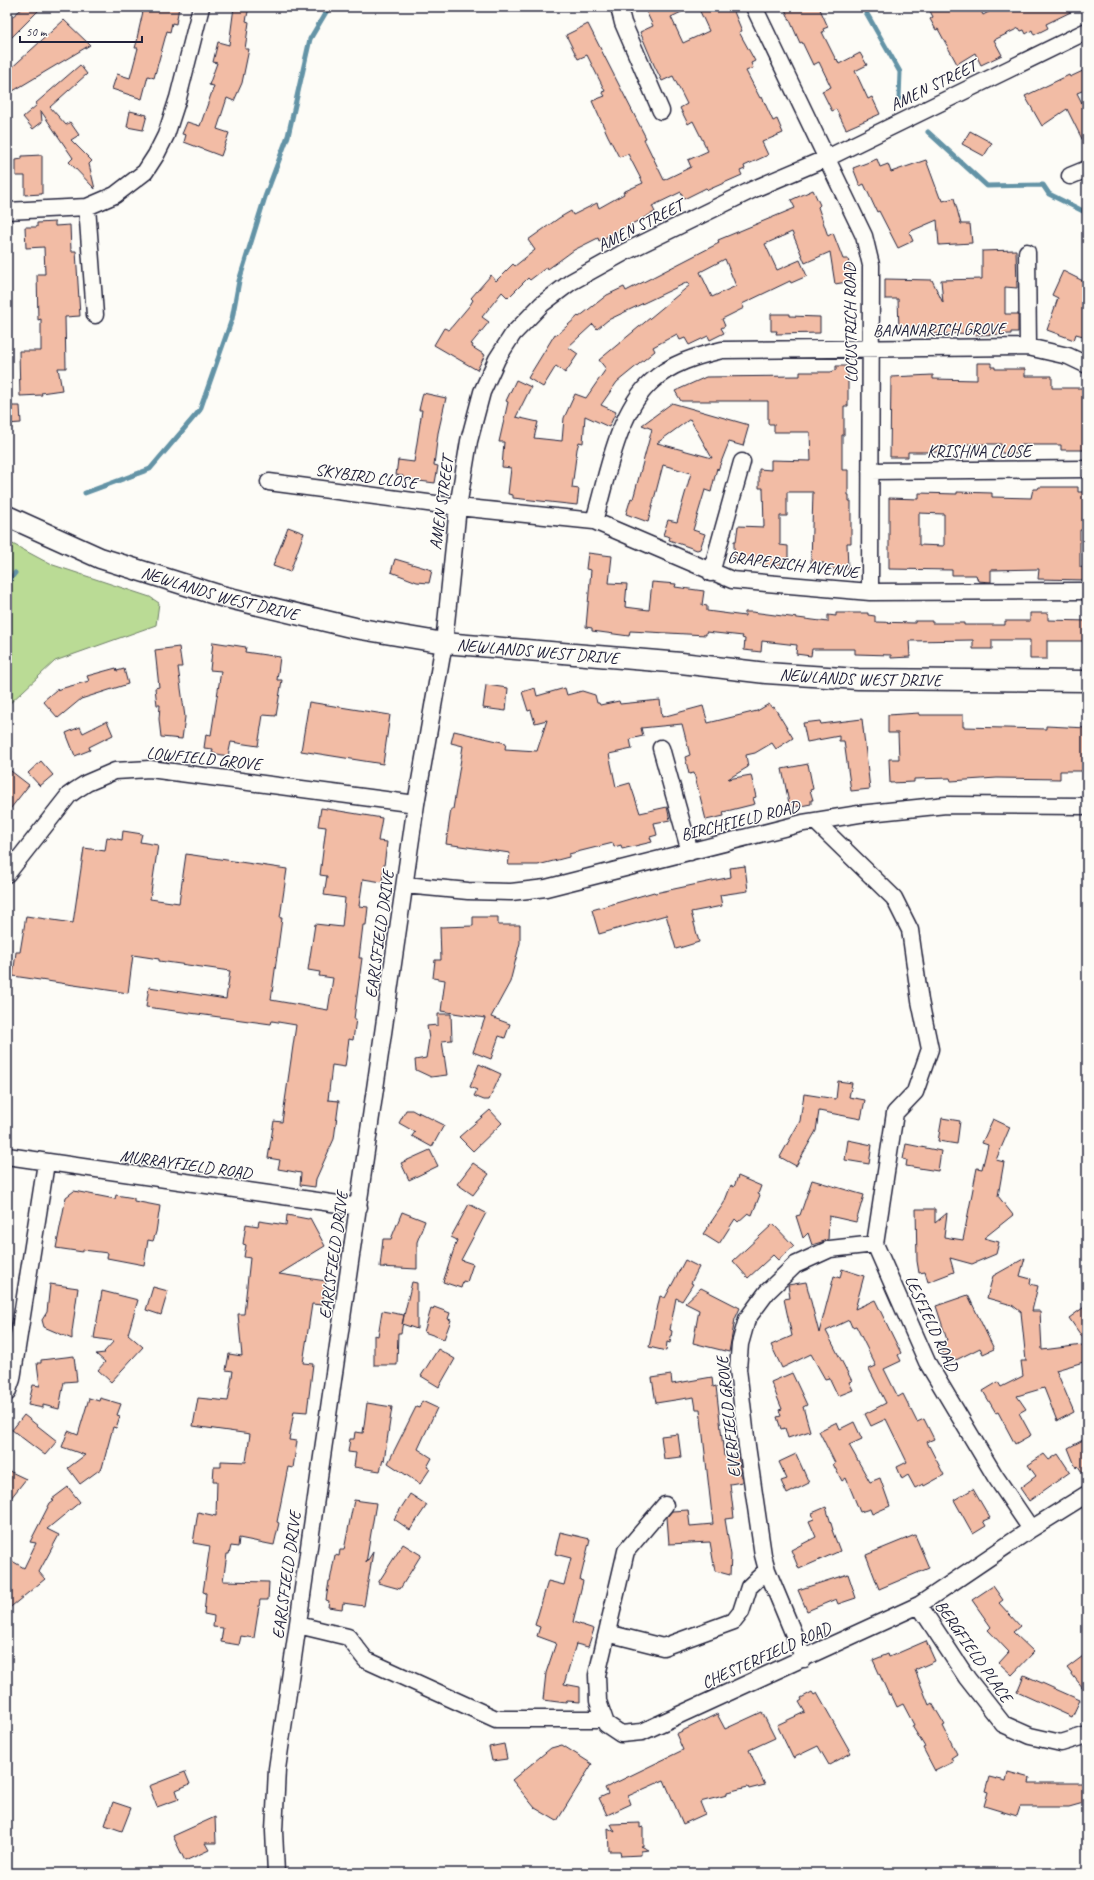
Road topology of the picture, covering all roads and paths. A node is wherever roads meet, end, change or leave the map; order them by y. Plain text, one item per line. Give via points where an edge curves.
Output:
1 (201, 7) edge
2 (619, 7) edge
3 (754, 7) edge
4 (1087, 32) edge
5 (661, 110) dead end
6 (827, 158) junction
7 (1087, 168) edge
8 (1070, 176) dead end
9 (87, 207) junction
10 (7, 211) edge
11 (1027, 252) dead end
12 (95, 315) dead end
13 (1028, 347) junction
14 (870, 349) junction
15 (1087, 365) edge
16 (742, 462) dead end
17 (1087, 469) edge
18 (870, 470) junction
19 (269, 482) dead end
20 (458, 507) junction
21 (7, 516) edge
22 (594, 521) junction
23 (711, 573) junction
24 (1087, 591) edge
25 (870, 592) junction
26 (444, 643) junction
27 (1087, 681) edge
28 (661, 748) dead end
29 (416, 804) junction
30 (1087, 806) edge
31 (815, 821) junction
32 (690, 852) junction
33 (7, 874) edge
34 (405, 885) junction
35 (7, 1156) edge
36 (46, 1163) junction
37 (359, 1207) junction
38 (875, 1244) junction
39 (7, 1393) edge
40 (1087, 1494) edge
41 (665, 1505) dead end
42 (1031, 1529) junction
43 (767, 1570) junction
44 (919, 1605) junction
45 (298, 1625) junction
46 (607, 1633) junction
47 (804, 1659) junction
48 (604, 1719) junction
49 (1087, 1735) edge
50 (276, 1873) edge

1 - 9 street via 178,98 156,155 145,172 134,182 115,195
2 - 5 street via 623,23
3 - 6 street, LOCUSTRICH ROAD
4 - 6 street, AMEN STREET
6 - 14 street, LOCUSTRICH ROAD via 864,236 871,265
6 - 20 street, AMEN STREET via 754,189 626,252 571,282 542,304 513,334 497,359 482,392 469,441
7 - 8 street
9 - 10 street
9 - 12 street
11 - 13 street, BANANARICH GROVE
13 - 14 street, BANANARICH GROVE
13 - 15 street, BANANARICH GROVE via 1068,356
14 - 18 street, LOCUSTRICH ROAD
14 - 22 street, BANANARICH GROVE via 722,350 694,357 668,369 636,398 622,426
16 - 23 street
17 - 18 street, KRISHNA CLOSE
18 - 25 street, LOCUSTRICH ROAD
19 - 20 street, SKYBIRD CLOSE
20 - 22 street, GRAPERICH AVENUE
20 - 26 street, AMEN STREET
21 - 26 street, NEWLANDS WEST DRIVE via 100,558 221,596 354,628
22 - 23 street, GRAPERICH AVENUE
23 - 25 street, GRAPERICH AVENUE via 732,580
24 - 25 street, GRAPERICH AVENUE
26 - 27 street, NEWLANDS WEST DRIVE via 858,679
26 - 29 street, EARLSFIELD DRIVE
28 - 32 street
29 - 33 street, LOWFIELD GROVE via 150,769 115,771 87,783 69,795
29 - 34 street, EARLSFIELD DRIVE
30 - 31 street, BIRCHFIELD ROAD via 946,805
31 - 32 street, BIRCHFIELD ROAD
31 - 38 street via 894,898 910,930 930,1049 915,1092 895,1113
32 - 34 street, BIRCHFIELD ROAD via 546,888 511,892
34 - 37 street, EARLSFIELD DRIVE
35 - 36 street, MURRAYFIELD ROAD
36 - 37 street, MURRAYFIELD ROAD
36 - 39 street via 12,1379
37 - 45 street, EARLSFIELD DRIVE
38 - 42 street, LESFIELD ROAD via 926,1362 995,1476
38 - 43 street, EVERFIELD GROVE via 830,1249 795,1265 767,1292 747,1319 740,1344 738,1369 747,1446
40 - 42 street, CHESTERFIELD ROAD
41 - 46 street, CHESTERFIELD ROAD via 626,1551
42 - 44 street, CHESTERFIELD ROAD
43 - 46 street via 749,1587 741,1612 734,1621 663,1647
43 - 47 street, EVERFIELD GROVE
44 - 47 street, CHESTERFIELD ROAD
44 - 49 street, BERGFIELD PLACE via 967,1678 1003,1724 1030,1736 1061,1743
45 - 48 street via 348,1637 366,1660 496,1719
45 - 50 street, EARLSFIELD DRIVE via 277,1769 274,1831
46 - 48 street, CHESTERFIELD ROAD via 597,1675 598,1701
47 - 48 street, CHESTERFIELD ROAD via 642,1732 621,1734 606,1724

